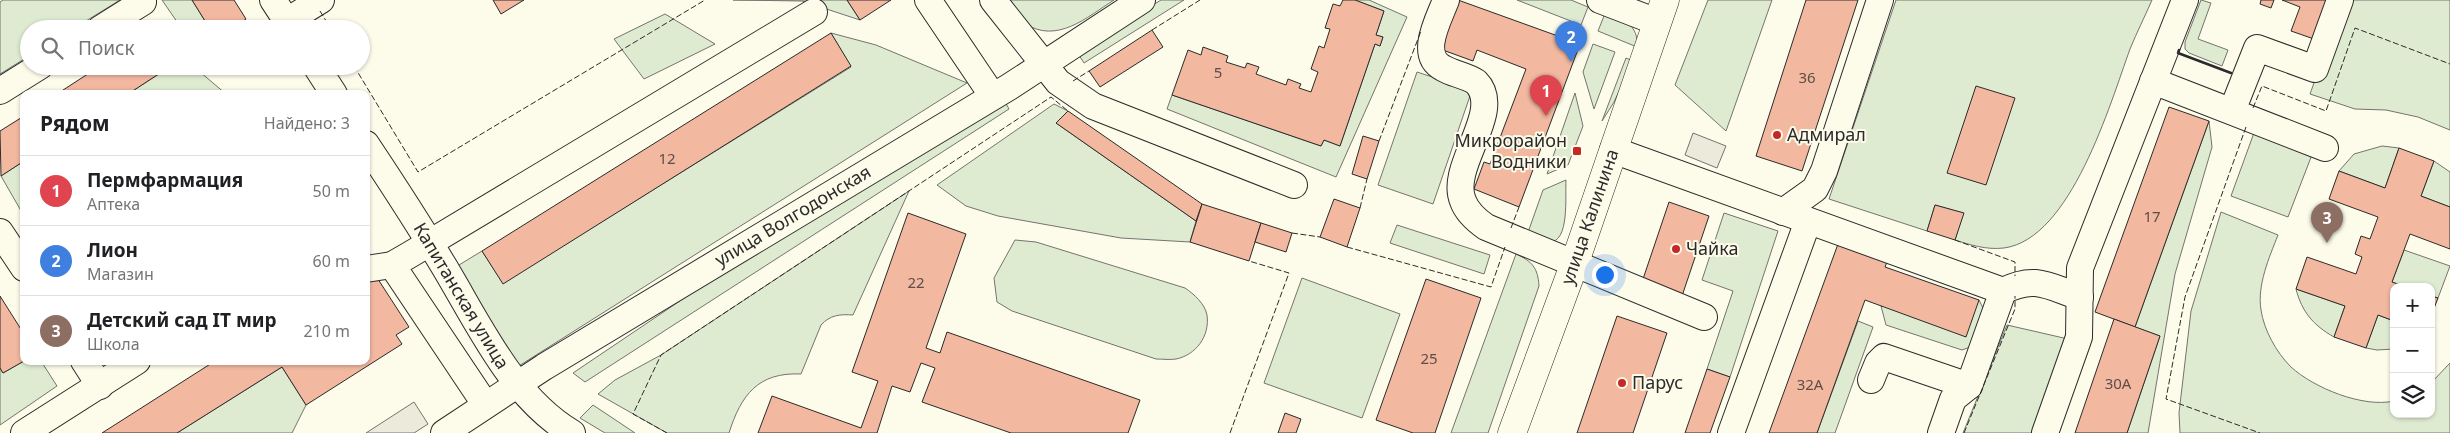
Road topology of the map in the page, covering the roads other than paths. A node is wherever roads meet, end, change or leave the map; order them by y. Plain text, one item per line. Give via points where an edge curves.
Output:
1 (142, 0) edge
2 (273, 0) edge
3 (321, 0) edge
4 (928, 0) edge
5 (993, 0) edge
6 (1142, 0) edge
7 (1446, 0) edge
8 (1600, 0) edge
9 (1880, 0) edge
10 (2185, 0) edge
11 (2340, 0) edge
12 (1661, 11) edge
13 (814, 12) dead end
14 (114, 20) edge
15 (286, 20) edge
16 (295, 20) edge
17 (1042, 63) junction
18 (26, 75) edge
19 (322, 75) edge
20 (2153, 81) junction
21 (331, 90) edge
22 (0, 91) edge
23 (992, 95) junction
24 (2232, 111) junction
25 (2325, 148) dead end
26 (370, 150) edge
27 (1613, 150) junction
28 (1294, 184) dead end
29 (1783, 212) junction
30 (1808, 221) junction
31 (0, 232) edge
32 (430, 243) junction
33 (20, 262) edge
34 (392, 265) junction
35 (1574, 265) junction
36 (370, 268) edge
37 (2003, 291) junction
38 (2080, 297) junction
39 (1704, 318) dead end
40 (87, 365) edge
41 (132, 365) edge
42 (1871, 380) dead end
43 (516, 384) junction
44 (100, 386) junction
45 (1968, 386) junction
46 (485, 404) junction
47 (24, 433) edge
48 (444, 433) edge
49 (572, 433) edge
50 (1512, 433) edge
51 (1731, 433) edge
52 (1941, 433) edge
53 (2046, 433) edge

1 - 14 street
2 - 15 street
3 - 16 street
4 - 23 street
5 - 17 street
6 - 17 street, улица Волгодонская
7 - 35 street via 1432,37 1430,49 1433,58 1444,70 1476,82 1484,102 1462,176 1462,200 1468,211 1486,227
8 - 12 street
9 - 29 street via 1824,171 1815,189
10 - 20 street
11 - 24 street via 2314,69 2257,48
12 - 27 main road, улица Калинина
13 - 32 street
17 - 23 street, улица Волгодонская
17 - 28 street via 1064,87 1093,106
18 - 22 street
19 - 21 street
20 - 24 street
20 - 38 street via 2080,268
23 - 43 street, улица Волгодонская
24 - 25 street
26 - 32 street, Капитанская улица
27 - 29 street
27 - 35 main road, улица Калинина
29 - 30 street
30 - 37 street
30 - 51 street
31 - 33 street
32 - 34 street
32 - 43 street, Капитанская улица
34 - 36 street
34 - 46 street
35 - 39 street
35 - 50 main road, улица Калинина
37 - 38 street via 2022,282 2030,282
37 - 45 street
38 - 53 street via 2079,337
40 - 44 street
41 - 44 street
42 - 45 street via 1878,363 1884,358
43 - 46 street, улица Волгодонская
43 - 49 street, Капитанская улица via 554,423
44 - 47 street
45 - 52 street via 1953,399
46 - 48 street, улица Волгодонская

